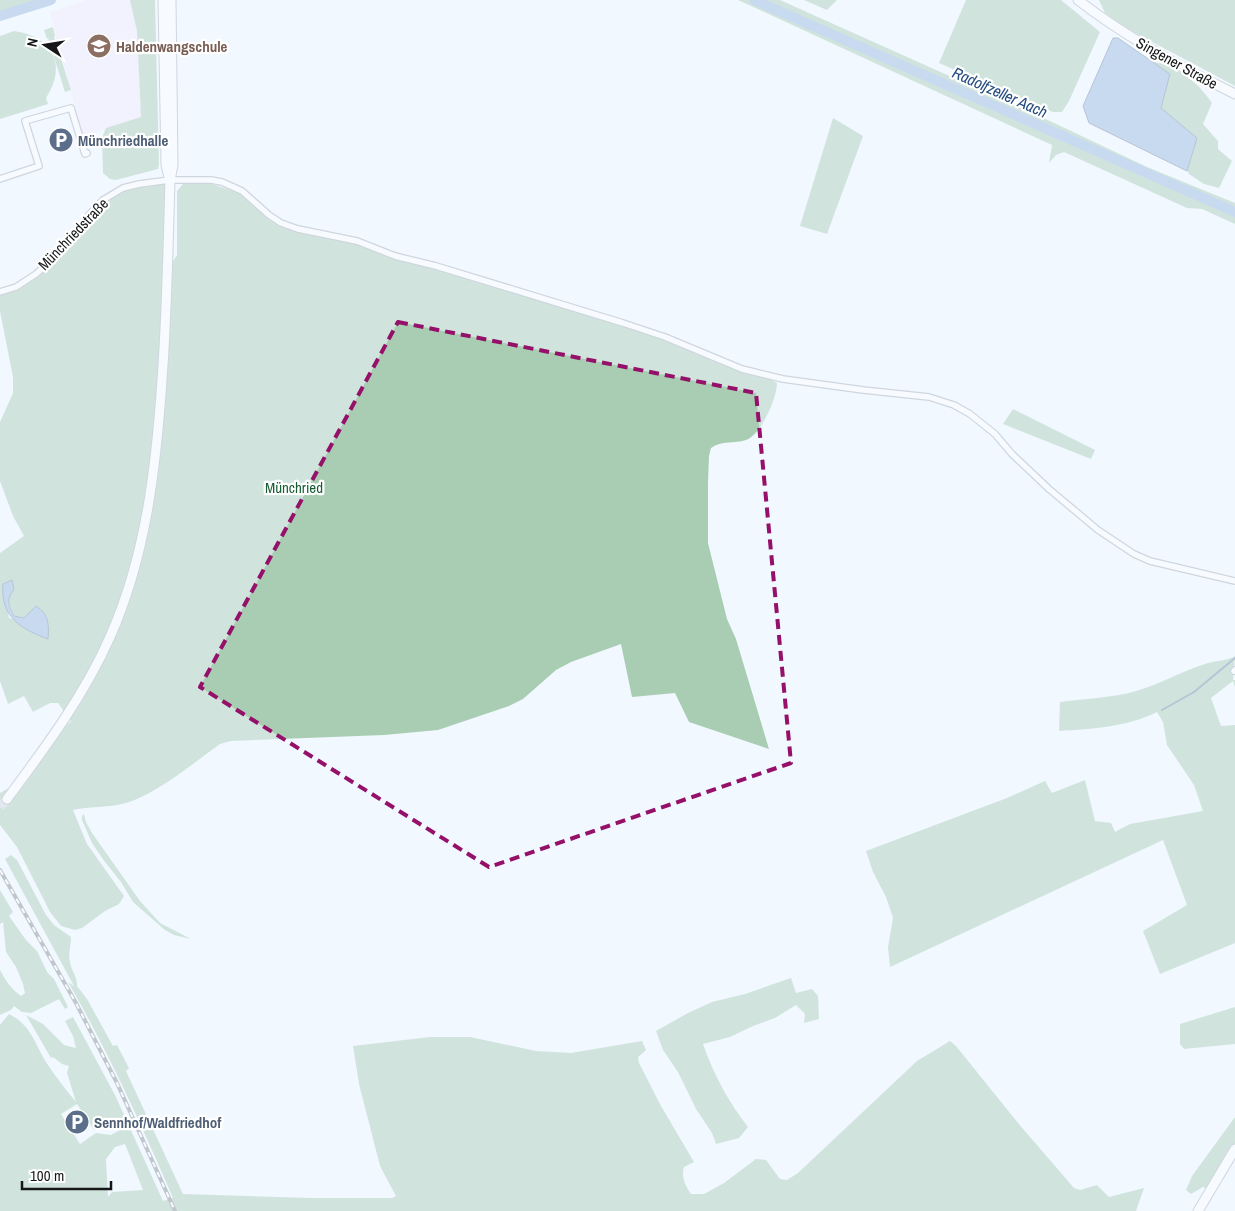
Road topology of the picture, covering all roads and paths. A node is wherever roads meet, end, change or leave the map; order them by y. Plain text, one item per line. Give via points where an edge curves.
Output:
1 (163, 0) edge
2 (171, 0) edge
3 (1078, 0) edge
4 (1235, 94) edge
5 (87, 153) dead end
6 (0, 179) edge
7 (170, 180) junction
8 (0, 292) edge
9 (1235, 581) edge
10 (7, 799) tunnel mouth
11 (1235, 1149) edge
12 (1198, 1211) edge

1 - 7 main road via 166,165
2 - 7 main road via 173,165
3 - 4 main road, Singener Straße via 1119,30 1179,66
5 - 6 street via 71,108 26,121 39,166
7 - 8 street, Münchriedstraße via 123,188 103,200 61,251 36,274 16,287
7 - 9 street, Münchriedstraße via 222,182 242,191 281,223 298,230 334,236 623,323 742,369 769,376 946,402 970,414 995,434 1049,489 1098,530 1134,554 1150,561
7 - 10 main road via 159,430 153,484 136,564 110,638 84,688
11 - 12 main road

